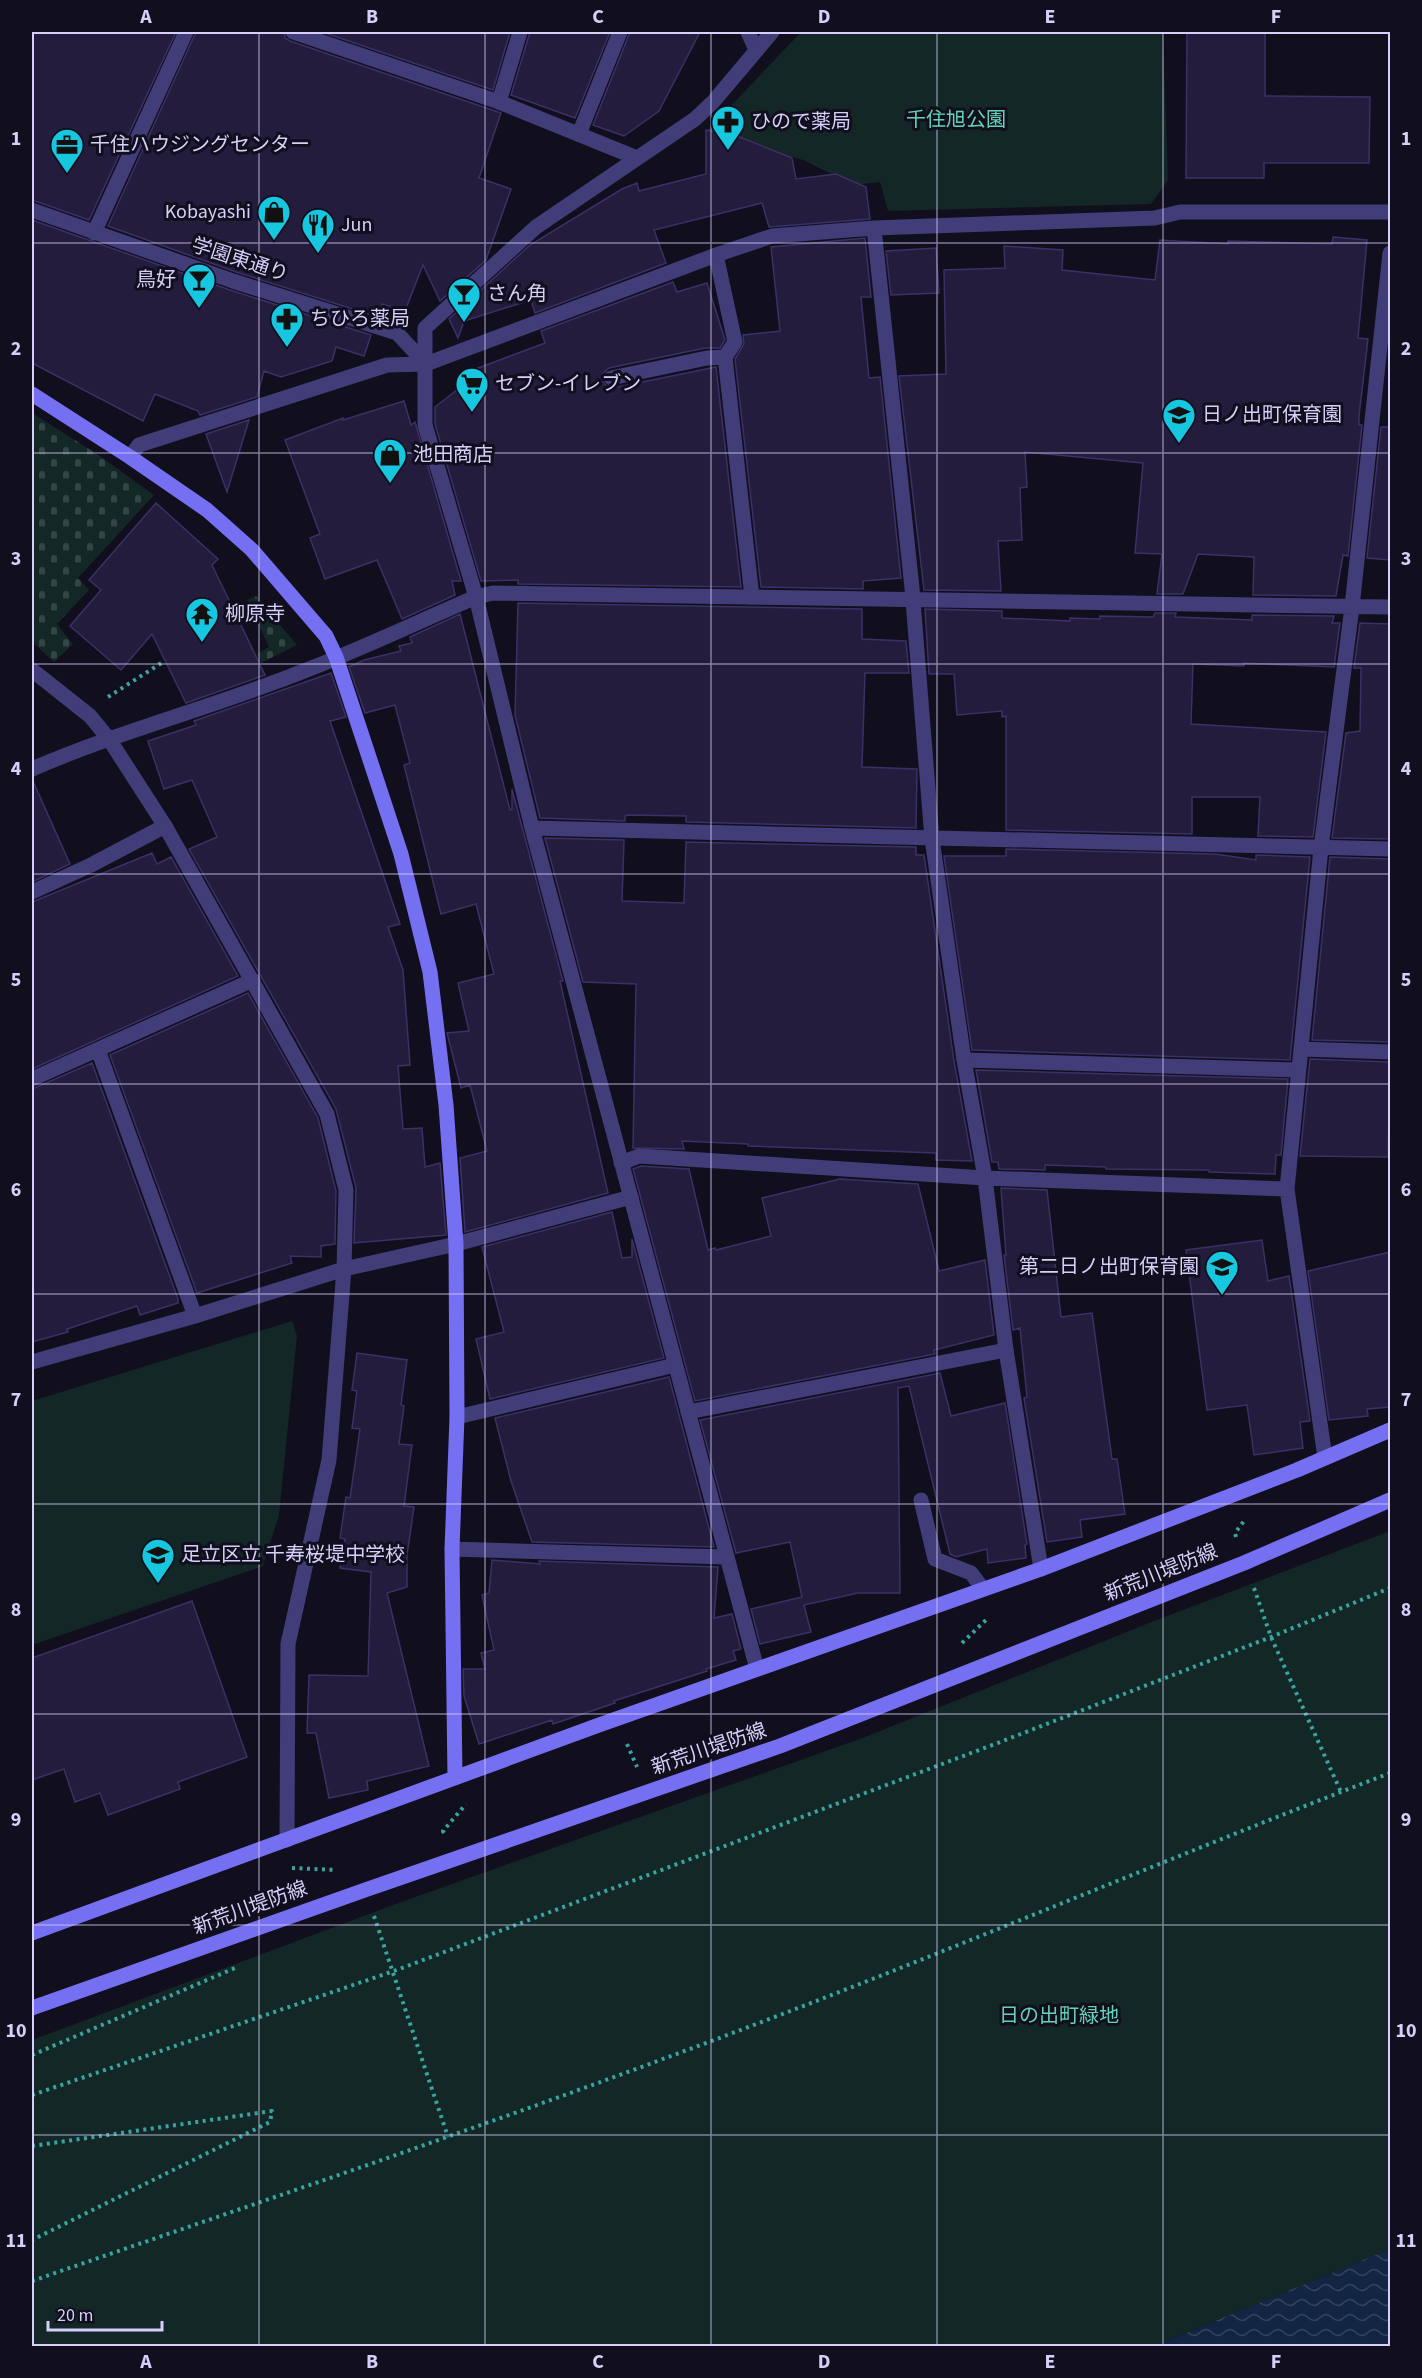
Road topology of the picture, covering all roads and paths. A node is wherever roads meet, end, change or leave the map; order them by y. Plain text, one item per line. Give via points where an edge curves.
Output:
1 (186, 32) edge
2 (294, 32) edge
3 (520, 32) edge
4 (620, 32) edge
5 (748, 32) edge
6 (772, 32) edge
7 (756, 50) junction
8 (499, 102) junction
9 (579, 134) junction
10 (637, 158) junction
11 (32, 210) edge
12 (1390, 212) edge
13 (874, 228) junction
14 (94, 233) junction
15 (1390, 253) edge
16 (716, 255) junction
17 (725, 357) junction
18 (426, 364) junction
19 (611, 378) dead end
20 (32, 394) edge
21 (1374, 403) junction
22 (1390, 404) edge
23 (130, 457) junction
24 (476, 597) junction
25 (752, 597) junction
26 (912, 600) junction
27 (1352, 607) junction
28 (1390, 607) edge
29 (336, 657) junction
30 (163, 662) dead end
31 (32, 670) edge
32 (90, 716) junction
33 (109, 739) junction
34 (32, 770) edge
35 (165, 826) junction
36 (532, 828) junction
37 (932, 839) junction
38 (1321, 848) junction
39 (1390, 849) edge
40 (32, 892) edge
41 (253, 980) junction
42 (1301, 1049) junction
43 (98, 1050) junction
44 (1390, 1052) edge
45 (964, 1060) junction
46 (1298, 1070) junction
47 (32, 1079) edge
48 (621, 1163) junction
49 (985, 1179) junction
50 (1287, 1189) junction
51 (631, 1197) junction
52 (456, 1244) junction
53 (344, 1269) junction
54 (195, 1316) junction
55 (1006, 1350) junction
56 (32, 1362) edge
57 (675, 1365) junction
58 (688, 1412) junction
59 (457, 1416) junction
60 (1390, 1430) edge
61 (1324, 1458) junction
62 (921, 1500) dead end
63 (1390, 1500) edge
64 (452, 1549) junction
65 (726, 1557) junction
66 (1041, 1569) junction
67 (1250, 1579) dead end
68 (1390, 1588) edge
69 (983, 1590) junction
70 (1271, 1637) junction
71 (757, 1669) junction
72 (1390, 1773) edge
73 (455, 1778) junction
74 (1341, 1792) junction
75 (473, 1796) dead end
76 (443, 1831) dead end
77 (286, 1840) junction
78 (289, 1868) dead end
79 (347, 1871) dead end
80 (374, 1916) dead end
81 (32, 1933) edge
82 (245, 1964) dead end
83 (394, 1971) junction
84 (32, 2008) edge
85 (32, 2055) edge
86 (32, 2095) edge
87 (448, 2137) junction
88 (32, 2146) edge
89 (32, 2240) edge
90 (32, 2281) edge

1 - 14 street
2 - 8 street
3 - 8 street
4 - 9 street
5 - 7 street
6 - 7 street
7 - 10 street via 695,119
8 - 9 street
9 - 10 street
10 - 18 street via 536,227 425,328
11 - 14 street, 学園東通り
12 - 13 street via 1180,212 1155,218
13 - 16 street via 772,236
13 - 26 street
14 - 18 street, 学園東通り via 397,333
15 - 21 street
16 - 17 street via 735,342
16 - 18 street
17 - 19 street
17 - 25 street
18 - 23 street via 387,365 140,445
18 - 24 street via 425,425
20 - 23 main road
21 - 22 street
21 - 27 street
23 - 29 main road via 207,510 252,550 326,636
24 - 25 street via 493,593
24 - 29 street
24 - 36 street
25 - 26 street
26 - 27 street
26 - 37 street
27 - 28 street
27 - 38 street
29 - 33 street
29 - 52 main road via 401,854 430,972 446,1105
30 - 32 path via 106,699
31 - 32 street
32 - 33 street
33 - 34 street
33 - 35 street
35 - 40 street
35 - 41 street
36 - 37 street
36 - 48 street
37 - 38 street
37 - 45 street
38 - 39 street
38 - 42 street
41 - 43 street
41 - 53 street via 327,1114 346,1190
42 - 44 street
42 - 46 street
43 - 47 street
43 - 54 street
45 - 46 street
45 - 49 street
46 - 50 street
48 - 49 street via 639,1156
48 - 51 street
49 - 50 street
49 - 55 street
50 - 61 street
51 - 52 street
51 - 57 street
52 - 53 street
52 - 59 main road
53 - 54 street
53 - 77 street via 329,1460 288,1644
54 - 56 street
55 - 58 street
55 - 66 street
57 - 58 street
57 - 59 street
58 - 65 street
59 - 64 main road
60 - 61 main road
61 - 66 main road
62 - 69 street via 935,1560 972,1573
63 - 84 main road, 新荒川堤防線 via 1244,1563 780,1746
64 - 65 street
64 - 73 main road
65 - 71 street
66 - 69 main road
67 - 70 path
68 - 70 path
69 - 71 main road
70 - 74 path
70 - 83 path
71 - 73 main road
72 - 74 path
73 - 77 main road
74 - 87 path via 994,1932
75 - 76 path
77 - 81 main road
78 - 79 path
80 - 83 path
82 - 85 path
83 - 86 path
83 - 87 path
87 - 90 path
88 - 89 path via 272,2111 270,2122

